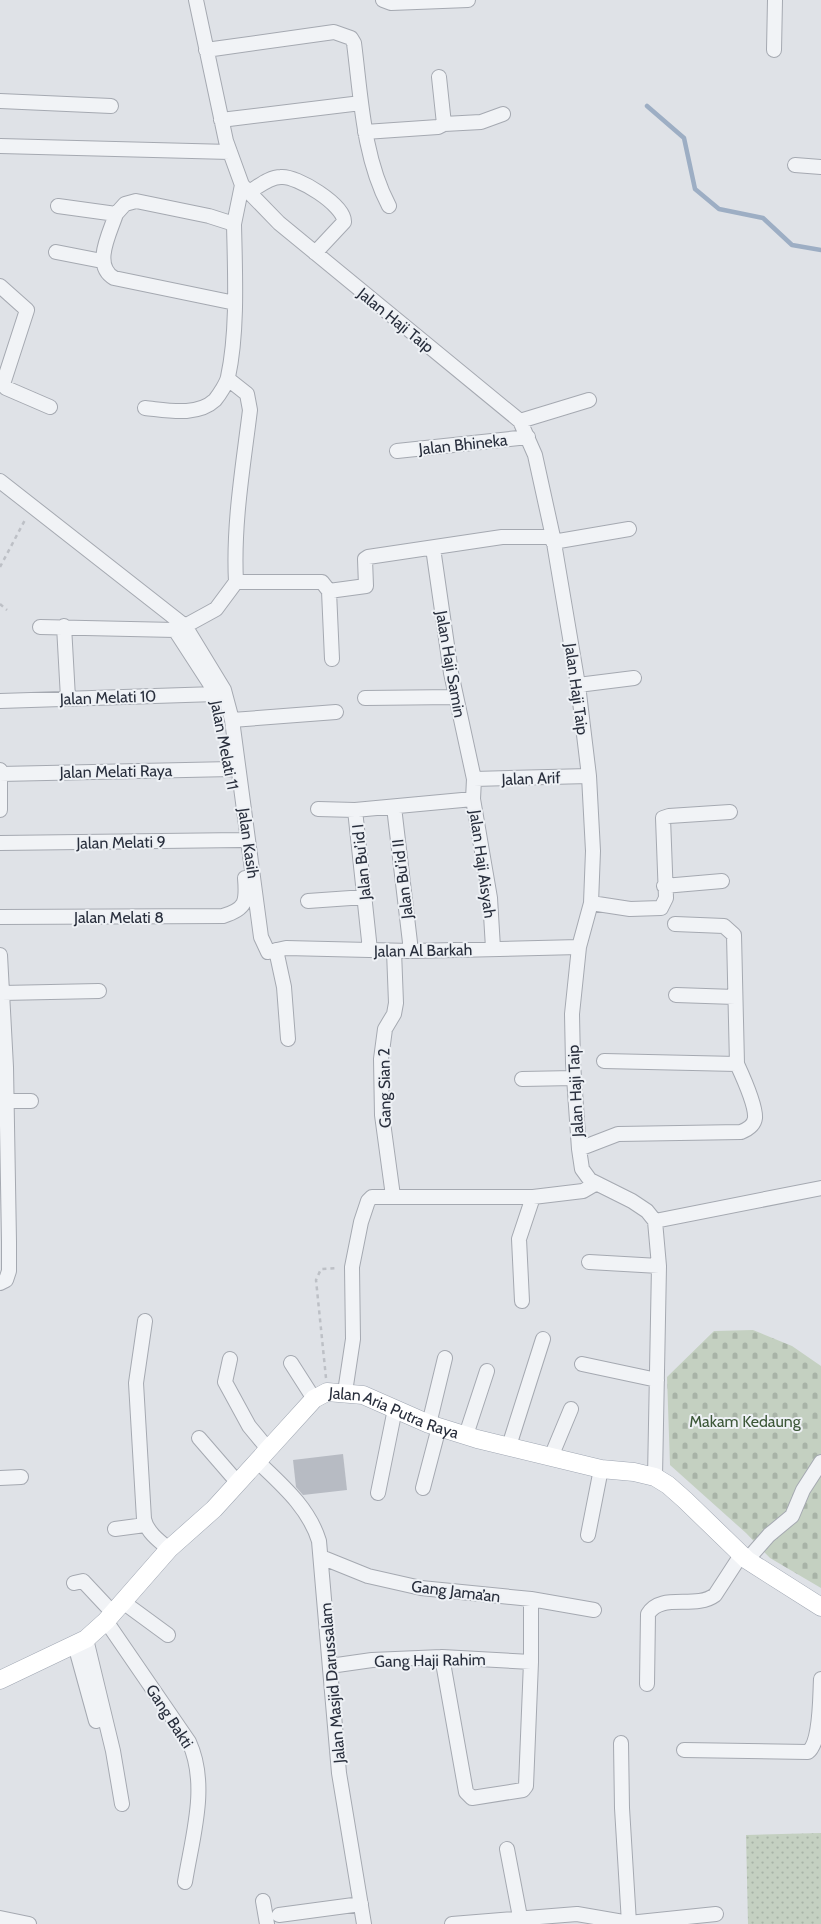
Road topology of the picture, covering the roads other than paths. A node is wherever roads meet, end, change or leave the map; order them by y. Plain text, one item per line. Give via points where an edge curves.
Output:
1 (196, 0) edge
2 (383, 0) edge
3 (468, 0) edge
4 (775, 0) edge
5 (206, 50) junction
6 (774, 50) dead end
7 (439, 76) dead end
8 (0, 101) edge
9 (361, 103) junction
10 (111, 106) dead end
11 (504, 114) dead end
12 (221, 120) junction
13 (444, 124) junction
14 (365, 132) junction
15 (0, 146) edge
16 (230, 152) junction
17 (795, 165) dead end
18 (821, 167) edge
19 (246, 188) junction
20 (58, 206) dead end
21 (389, 206) dead end
22 (116, 214) junction
23 (234, 224) junction
24 (56, 252) dead end
25 (315, 253) junction
26 (102, 261) junction
27 (0, 286) edge
28 (235, 303) junction
29 (228, 379) junction
30 (589, 400) dead end
31 (50, 408) dead end
32 (144, 408) dead end
33 (520, 421) junction
34 (528, 437) junction
35 (397, 451) dead end
36 (0, 481) edge
37 (629, 529) dead end
38 (553, 540) junction
39 (433, 548) junction
40 (236, 582) junction
41 (329, 590) junction
42 (64, 626) junction
43 (185, 626) junction
44 (40, 627) dead end
45 (332, 659) dead end
46 (634, 678) dead end
47 (578, 685) junction
48 (216, 694) junction
49 (455, 697) junction
50 (68, 698) junction
51 (365, 698) dead end
52 (0, 701) edge
53 (336, 712) dead end
54 (232, 720) junction
55 (232, 769) junction
56 (0, 770) edge
57 (0, 774) edge
58 (588, 776) junction
59 (474, 779) junction
60 (473, 799) junction
61 (394, 808) junction
62 (318, 809) dead end
63 (0, 810) edge
64 (355, 810) junction
65 (730, 812) dead end
66 (241, 840) junction
67 (0, 843) edge
68 (722, 882) dead end
69 (664, 886) junction
70 (365, 897) junction
71 (308, 901) dead end
72 (591, 903) junction
73 (237, 912) joint
74 (0, 917) edge
75 (675, 924) dead end
76 (579, 947) junction
77 (494, 948) junction
78 (370, 950) junction
79 (272, 951) junction
80 (394, 951) junction
81 (411, 951) junction
82 (0, 955) edge
83 (99, 991) dead end
84 (2, 993) junction
85 (676, 995) dead end
86 (735, 997) junction
87 (288, 1039) dead end
88 (604, 1060) dead end
89 (737, 1064) junction
90 (3, 1067) edge
91 (574, 1078) junction
92 (522, 1079) dead end
93 (6, 1100) junction
94 (31, 1101) dead end
95 (579, 1149) junction
96 (595, 1184) junction
97 (821, 1188) edge
98 (393, 1196) junction
99 (533, 1196) junction
100 (655, 1222) junction
101 (589, 1262) dead end
102 (659, 1266) junction
103 (0, 1283) edge
104 (522, 1302) dead end
105 (145, 1320) dead end
106 (543, 1340) dead end
107 (445, 1358) dead end
108 (230, 1359) dead end
109 (291, 1363) dead end
110 (582, 1364) dead end
111 (487, 1371) dead end
112 (657, 1380) junction
113 (345, 1392) junction
114 (320, 1396) junction
115 (395, 1409) junction
116 (571, 1409) dead end
117 (434, 1426) junction
118 (466, 1435) junction
119 (199, 1438) dead end
120 (509, 1446) junction
121 (263, 1455) junction
122 (551, 1457) junction
123 (821, 1462) edge
124 (601, 1469) junction
125 (21, 1477) dead end
126 (0, 1478) edge
127 (655, 1478) junction
128 (238, 1483) junction
129 (423, 1488) dead end
130 (378, 1493) dead end
131 (145, 1525) junction
132 (115, 1529) dead end
133 (588, 1535) dead end
134 (169, 1549) junction
135 (321, 1557) junction
136 (744, 1557) junction
137 (74, 1583) dead end
138 (531, 1599) junction
139 (821, 1607) edge
140 (594, 1610) dead end
141 (114, 1612) junction
142 (168, 1635) dead end
143 (81, 1642) junction
144 (442, 1657) junction
145 (531, 1662) junction
146 (330, 1666) junction
147 (821, 1679) edge
148 (0, 1680) edge
149 (647, 1684) dead end
150 (96, 1721) dead end
151 (621, 1743) dead end
152 (684, 1750) dead end
153 (122, 1804) dead end
154 (507, 1848) dead end
155 (185, 1882) dead end
156 (263, 1901) dead end
157 (361, 1904) junction
158 (716, 1914) dead end
159 (279, 1915) dead end
160 (520, 1917) junction
161 (0, 1918) edge
162 (573, 1920) edge
163 (629, 1923) edge
164 (30, 1924) edge
165 (267, 1924) edge
166 (364, 1924) edge
167 (452, 1924) edge
168 (465, 1924) edge

1 - 5 street, Jalan Haji Taip
2 - 3 street via 391,3
4 - 6 street
5 - 9 street via 334,32 346,34 354,43
5 - 12 street, Jalan Haji Taip
7 - 13 street
8 - 10 street
9 - 12 street
9 - 14 street
11 - 13 street via 481,122
12 - 16 street, Jalan Haji Taip
13 - 14 street
14 - 21 street via 381,191
15 - 16 street
16 - 19 street, Jalan Haji Taip
17 - 18 street
19 - 23 street
19 - 25 street, Jalan Haji Taip via 278,223
19 - 25 street via 274,178 289,178 317,191 342,212 344,222
20 - 22 street
22 - 23 street via 125,204 136,202 210,216
22 - 26 street
23 - 28 street
24 - 26 street
25 - 33 street, Jalan Haji Taip
26 - 28 street via 105,272 114,278
27 - 31 street via 27,310 3,384
28 - 29 street
29 - 32 street via 214,400 201,407 186,412
29 - 40 street via 247,394 250,410 238,504
30 - 33 street, Jalan Bhineka
33 - 34 street, Jalan Haji Taip
34 - 35 street, Jalan Bhineka
34 - 38 street, Jalan Haji Taip via 535,455
36 - 43 street
37 - 38 street
38 - 39 street via 502,537
38 - 47 street, Jalan Haji Taip
39 - 41 street via 365,559 366,586
39 - 49 street, Jalan Haji Samin
40 - 41 street via 322,582
40 - 43 street via 216,609
41 - 45 street
42 - 44 street, Jalan Melati 11
42 - 48 street, Jalan Melati 11 via 175,630
42 - 50 street
43 - 54 street, Jalan Kasih via 224,690
46 - 47 street
47 - 58 street, Jalan Haji Taip
48 - 50 street, Jalan Melati 10
48 - 55 street, Jalan Melati 11
49 - 51 street
49 - 59 street, Jalan Haji Samin
50 - 52 street, Jalan Melati 10
53 - 54 street
54 - 79 street, Jalan Kasih via 261,937
55 - 57 street, Jalan Melati Raya
55 - 66 street, Jalan Melati 11
56 - 57 street
57 - 63 street
58 - 59 street, Jalan Arif
58 - 72 street, Jalan Haji Taip via 594,851
59 - 60 street, Jalan Haji Aisyah
60 - 61 street
60 - 77 street, Jalan Haji Aisyah via 490,898
61 - 64 street
61 - 81 street, Jalan Bu’id II
62 - 64 street, Jalan Bu’id I
64 - 70 street, Jalan Bu’id I
65 - 69 street via 663,818
66 - 67 street, Jalan Melati 9
66 - 73 street, Jalan Melati 11 via 247,894
68 - 69 street
69 - 72 street via 665,902 658,909 630,910
70 - 71 street
70 - 78 street, Jalan Bu’id I
72 - 76 street, Jalan Haji Taip
73 - 74 street, Jalan Melati 8 via 223,916
75 - 86 street via 724,926 732,931 736,940
76 - 77 street, Jalan Al Barkah
76 - 91 street, Jalan Haji Taip via 572,1014
77 - 81 street, Jalan Al Barkah
78 - 79 street, Jalan Al Barkah via 286,948
78 - 80 street, Jalan Al Barkah
79 - 87 street, Jalan Kasih via 284,987
80 - 81 street, Jalan Al Barkah
80 - 98 street, Gang Sian 2 via 396,1003 385,1029 381,1059 382,1115
82 - 84 street
83 - 84 street
84 - 90 street
85 - 86 street
86 - 89 street
88 - 89 street
89 - 95 street via 746,1082 755,1118 747,1129 618,1134
90 - 93 street
91 - 92 street
91 - 95 street, Jalan Haji Taip
93 - 94 street
93 - 103 street via 9,1271 6,1280
95 - 96 street, Jalan Haji Taip via 582,1169
96 - 99 street via 582,1191
96 - 100 street via 632,1201 647,1211
97 - 100 street
98 - 99 street
98 - 113 street via 378,1196 368,1201 361,1222 352,1267 354,1339
99 - 104 street via 519,1238
100 - 102 street
101 - 102 street
102 - 112 street
105 - 131 street via 136,1383
106 - 120 street
107 - 117 street
108 - 121 street, Jalan Masjid Darussalam via 225,1382
109 - 114 street
110 - 112 street
111 - 118 street
112 - 127 street
113 - 114 main road, Jalan Aria Putra Raya
113 - 115 main road, Jalan Aria Putra Raya via 363,1394
114 - 121 main road, Jalan Aria Putra Raya
115 - 117 main road, Jalan Aria Putra Raya
115 - 130 street
116 - 122 street
117 - 118 main road, Jalan Aria Putra Raya
117 - 129 street
118 - 120 main road, Jalan Aria Putra Raya
119 - 128 street
120 - 122 main road, Jalan Aria Putra Raya
121 - 128 main road, Jalan Aria Putra Raya
121 - 135 street, Jalan Masjid Darussalam via 314,1525
122 - 124 main road, Jalan Aria Putra Raya
123 - 136 street via 803,1490 792,1516
124 - 127 main road, Jalan Aria Putra Raya
124 - 133 street
125 - 126 street
127 - 136 main road, Jalan Aria Putra Raya via 686,1500
128 - 134 main road, Jalan Aria Putra Raya
131 - 132 street
131 - 134 street
134 - 141 main road, Jalan Aria Putra Raya
135 - 138 street, Gang Jama’an via 368,1576 421,1588
135 - 146 street, Jalan Masjid Darussalam
136 - 139 main road, Jalan Aria Putra Raya
136 - 149 street via 710,1598 697,1602 663,1603 651,1608 648,1614
137 - 141 street via 83,1581
138 - 140 street, Gang Jama’an
138 - 145 street
141 - 142 street
141 - 143 main road, Jalan Aria Putra Raya
141 - 155 street, Gang Bakti via 189,1742 198,1769 198,1798
143 - 148 main road, Jalan Aria Putra Raya
143 - 150 street
143 - 153 street via 113,1751
144 - 145 street, Gang Haji Rahim
144 - 145 street via 466,1792 472,1798 519,1792 526,1786
144 - 146 street, Gang Haji Rahim via 372,1660
146 - 157 street, Jalan Masjid Darussalam via 340,1773
147 - 152 street via 816,1734 808,1752
151 - 163 street
154 - 160 street
156 - 165 street
157 - 159 street
157 - 166 street, Jalan Masjid Darussalam
158 - 163 street
160 - 162 street
160 - 168 street
161 - 164 street
162 - 163 street via 578,1914
167 - 168 street

